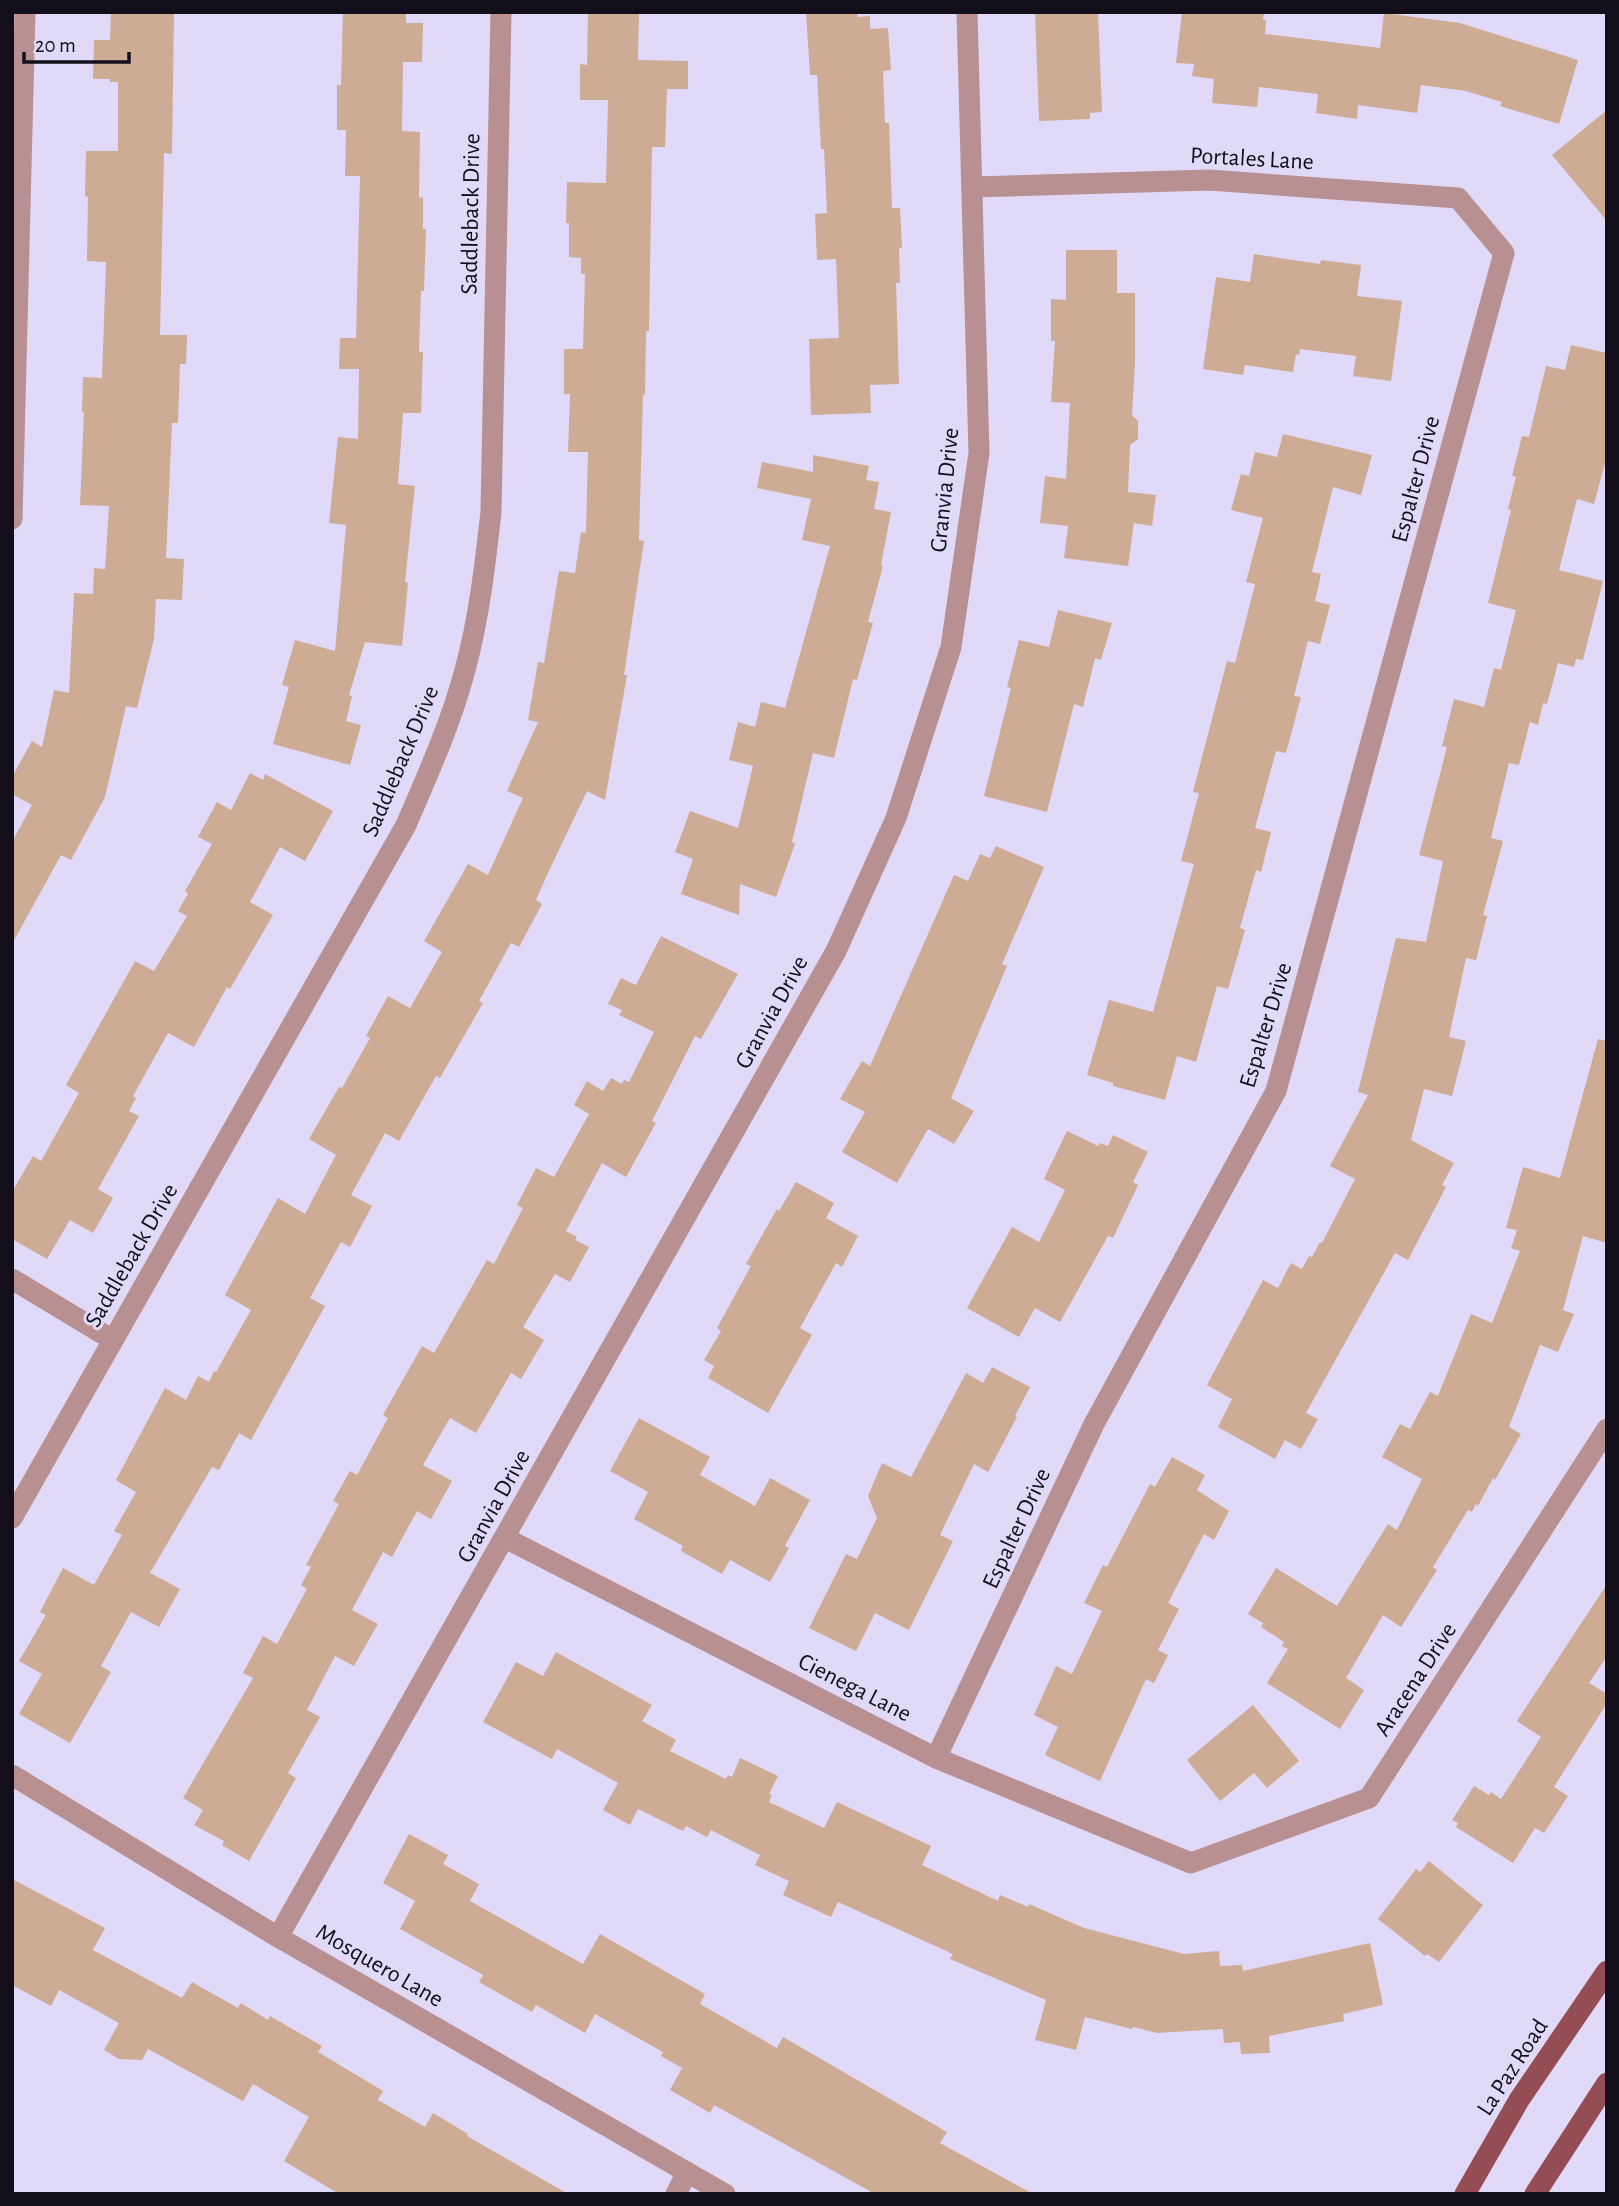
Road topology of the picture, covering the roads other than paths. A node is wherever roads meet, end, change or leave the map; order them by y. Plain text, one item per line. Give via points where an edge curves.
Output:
1 (25, 12) edge
2 (501, 12) edge
3 (967, 12) edge
4 (972, 187) junction
5 (1504, 253) joint
6 (12, 519) edge
7 (12, 1279) edge
8 (113, 1340) junction
9 (1607, 1430) edge
10 (12, 1518) edge
11 (505, 1538) junction
12 (936, 1758) junction
13 (12, 1776) edge
14 (1191, 1863) joint
15 (278, 1937) junction
16 (1607, 1971) edge
17 (1607, 2083) edge
18 (687, 2172) junction
19 (676, 2194) edge
20 (725, 2194) edge
21 (1465, 2194) edge
22 (1535, 2194) edge

1 - 6 street
2 - 8 street, Saddleback Drive via 491,512 483,591 465,671 406,825
3 - 4 street, Granvia Drive
4 - 5 street, Portales Lane via 1209,180 1458,198
4 - 11 street, Granvia Drive via 979,453 951,647 896,818 836,951
5 - 12 street, Espalter Drive via 1276,1091 1094,1424
7 - 8 street
8 - 10 street, Saddleback Drive
9 - 14 street, Aracena Drive via 1369,1798
11 - 12 street, Cienega Lane
11 - 15 street, Granvia Drive
12 - 14 street, Cienega Lane
13 - 15 street, Mosquero Lane
15 - 18 street, Mosquero Lane
16 - 21 main road, La Paz Road via 1520,2100
17 - 22 main road
18 - 19 street
18 - 20 street, Mosquero Lane

